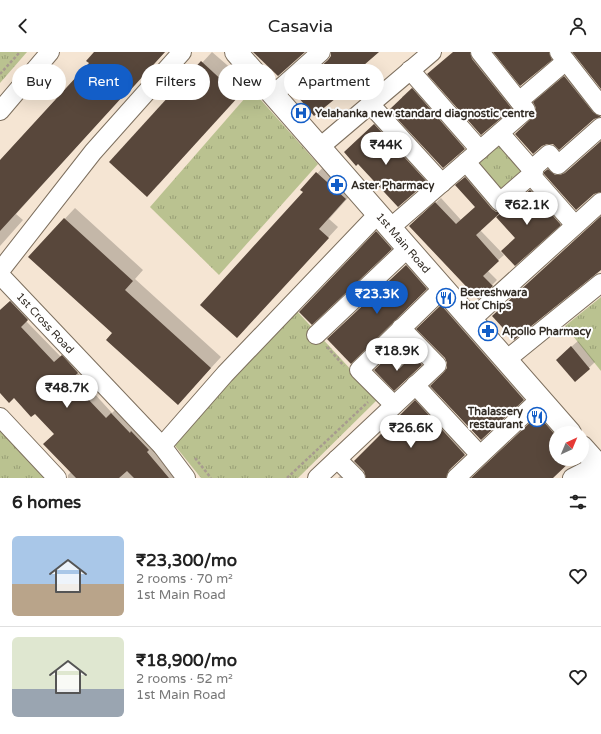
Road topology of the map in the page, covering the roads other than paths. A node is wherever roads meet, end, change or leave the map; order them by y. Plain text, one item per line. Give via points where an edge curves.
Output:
1 (50, 52) edge
2 (182, 52) edge
3 (236, 52) edge
4 (321, 52) edge
5 (432, 52) edge
6 (480, 52) edge
7 (562, 57) edge
8 (247, 64) edge
9 (410, 70) junction
10 (276, 92) edge
11 (276, 96) edge
12 (519, 101) junction
13 (370, 104) junction
14 (601, 106) edge
15 (0, 112) edge
16 (601, 127) edge
17 (500, 133) junction
18 (320, 147) junction
19 (480, 150) junction
20 (466, 162) junction
21 (531, 172) junction
22 (442, 183) junction
23 (601, 202) edge
24 (384, 221) junction
25 (575, 225) junction
26 (408, 248) junction
27 (0, 271) edge
28 (0, 275) edge
29 (601, 283) edge
30 (443, 288) junction
31 (471, 320) junction
32 (402, 328) junction
33 (316, 336) road end
34 (506, 360) junction
35 (415, 385) junction
36 (540, 399) junction
37 (394, 405) junction
38 (0, 417) edge
39 (564, 426) edge
40 (162, 446) junction
41 (589, 455) edge
42 (480, 456) junction
43 (338, 459) junction
44 (599, 469) edge
45 (53, 477) edge
46 (186, 478) edge
47 (317, 478) edge
48 (356, 478) edge
49 (456, 478) edge
50 (572, 478) edge

1 - 15 street
2 - 27 street via 93,152
3 - 8 street, 1st Main Road
4 - 10 street
5 - 9 street
6 - 12 street
7 - 12 street
7 - 14 street
9 - 13 street
9 - 19 street
11 - 18 street, 1st Main Road
12 - 17 street via 526,110
13 - 18 street
13 - 22 street
16 - 21 street via 558,165 549,154
17 - 19 street
17 - 21 street
18 - 24 street, 1st Main Road
19 - 20 street
20 - 21 street via 500,202
20 - 22 street
21 - 25 street
22 - 24 street
23 - 25 street
24 - 26 street, 1st Main Road
24 - 40 street via 226,374
25 - 31 street
26 - 30 street, 1st Main Road
26 - 33 street
28 - 40 street, 1st Cross Road
29 - 34 street
30 - 31 street, 1st Main Road
30 - 32 street
31 - 34 street, 1st Main Road
32 - 35 street via 437,365
32 - 37 street via 359,370
34 - 36 street, 1st Main Road
35 - 37 street
35 - 42 street
36 - 39 street, 1st Main Road
36 - 42 street
37 - 43 street
38 - 45 street
40 - 46 street, 1st Cross Road
41 - 44 street
42 - 49 street
43 - 47 street
43 - 48 street
44 - 50 street

